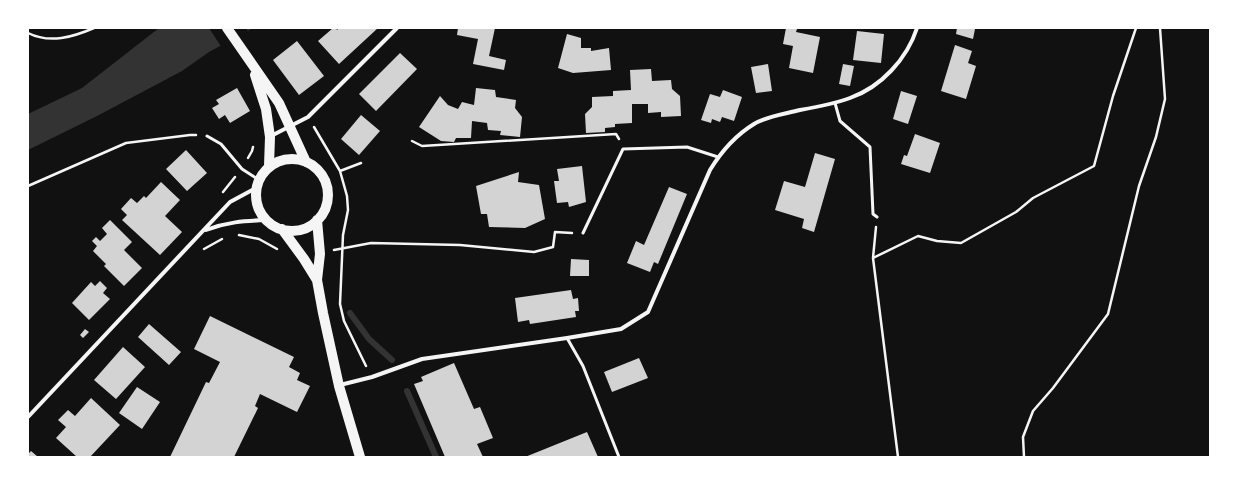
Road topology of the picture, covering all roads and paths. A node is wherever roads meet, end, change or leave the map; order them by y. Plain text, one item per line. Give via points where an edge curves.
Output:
1 (94, 28) edge
2 (227, 28) edge
3 (397, 28) edge
4 (917, 28) edge
5 (1136, 28) edge
6 (1160, 28) edge
7 (28, 33) edge
8 (252, 65) junction
9 (836, 103) junction
10 (308, 117) junction
11 (290, 127) junction
12 (207, 136) joint
13 (270, 137) junction
14 (412, 140) dead end
15 (623, 149) junction
16 (718, 157) junction
17 (306, 162) junction
18 (360, 163) dead end
19 (269, 166) junction
20 (340, 172) junction
21 (258, 184) junction
22 (28, 186) edge
23 (877, 217) joint
24 (266, 220) junction
25 (317, 220) junction
26 (282, 229) junction
27 (203, 231) junction
28 (583, 233) joint
29 (235, 235) dead end
30 (228, 237) dead end
31 (344, 248) junction
32 (184, 251) junction
33 (280, 251) dead end
34 (320, 254) junction
35 (873, 258) junction
36 (317, 280) junction
37 (567, 338) junction
38 (372, 377) junction
39 (339, 386) junction
40 (28, 417) edge
41 (360, 457) edge
42 (619, 457) edge
43 (898, 457) edge
44 (1024, 457) edge

1 - 7 path via 73,36 53,39
2 - 8 main road
3 - 10 street
4 - 9 street via 897,65 879,83 852,98
5 - 35 path via 1113,96 1094,166 1032,198 1016,212 961,243 918,236
6 - 44 path via 1165,99 1156,137 1139,186 1108,314 1033,411 1023,437
8 - 11 main road via 279,103
8 - 13 main road via 266,109
9 - 16 street via 773,116 754,124
9 - 23 lane via 840,121 870,147 873,214
10 - 11 street
10 - 20 path
11 - 13 street
11 - 17 main road
12 - 21 lane via 221,144
12 - 22 path via 190,134 126,143
13 - 19 main road
14 - 15 path via 422,146 616,134
15 - 16 lane via 687,147
15 - 28 lane
16 - 37 street via 648,312 621,328
17 - 19 main road via 287,159
17 - 25 main road via 321,174 328,193 327,203
18 - 20 path
19 - 21 main road
20 - 31 path via 348,210 343,235
21 - 24 main road via 257,205
21 - 27 street via 230,202
23 - 35 path
24 - 26 main road
24 - 27 street via 236,221
25 - 26 main road via 301,229
25 - 34 main road
26 - 36 main road
27 - 32 street
28 - 31 path via 556,232 554,247 534,252 460,245 371,243
29 - 33 path via 259,239
30 - 32 path via 202,249
31 - 34 path
31 - 38 path via 340,304 344,320
32 - 40 street
34 - 36 main road
35 - 43 path
36 - 39 main road
37 - 38 street via 422,359
37 - 42 lane via 583,366
38 - 39 street
39 - 41 main road

